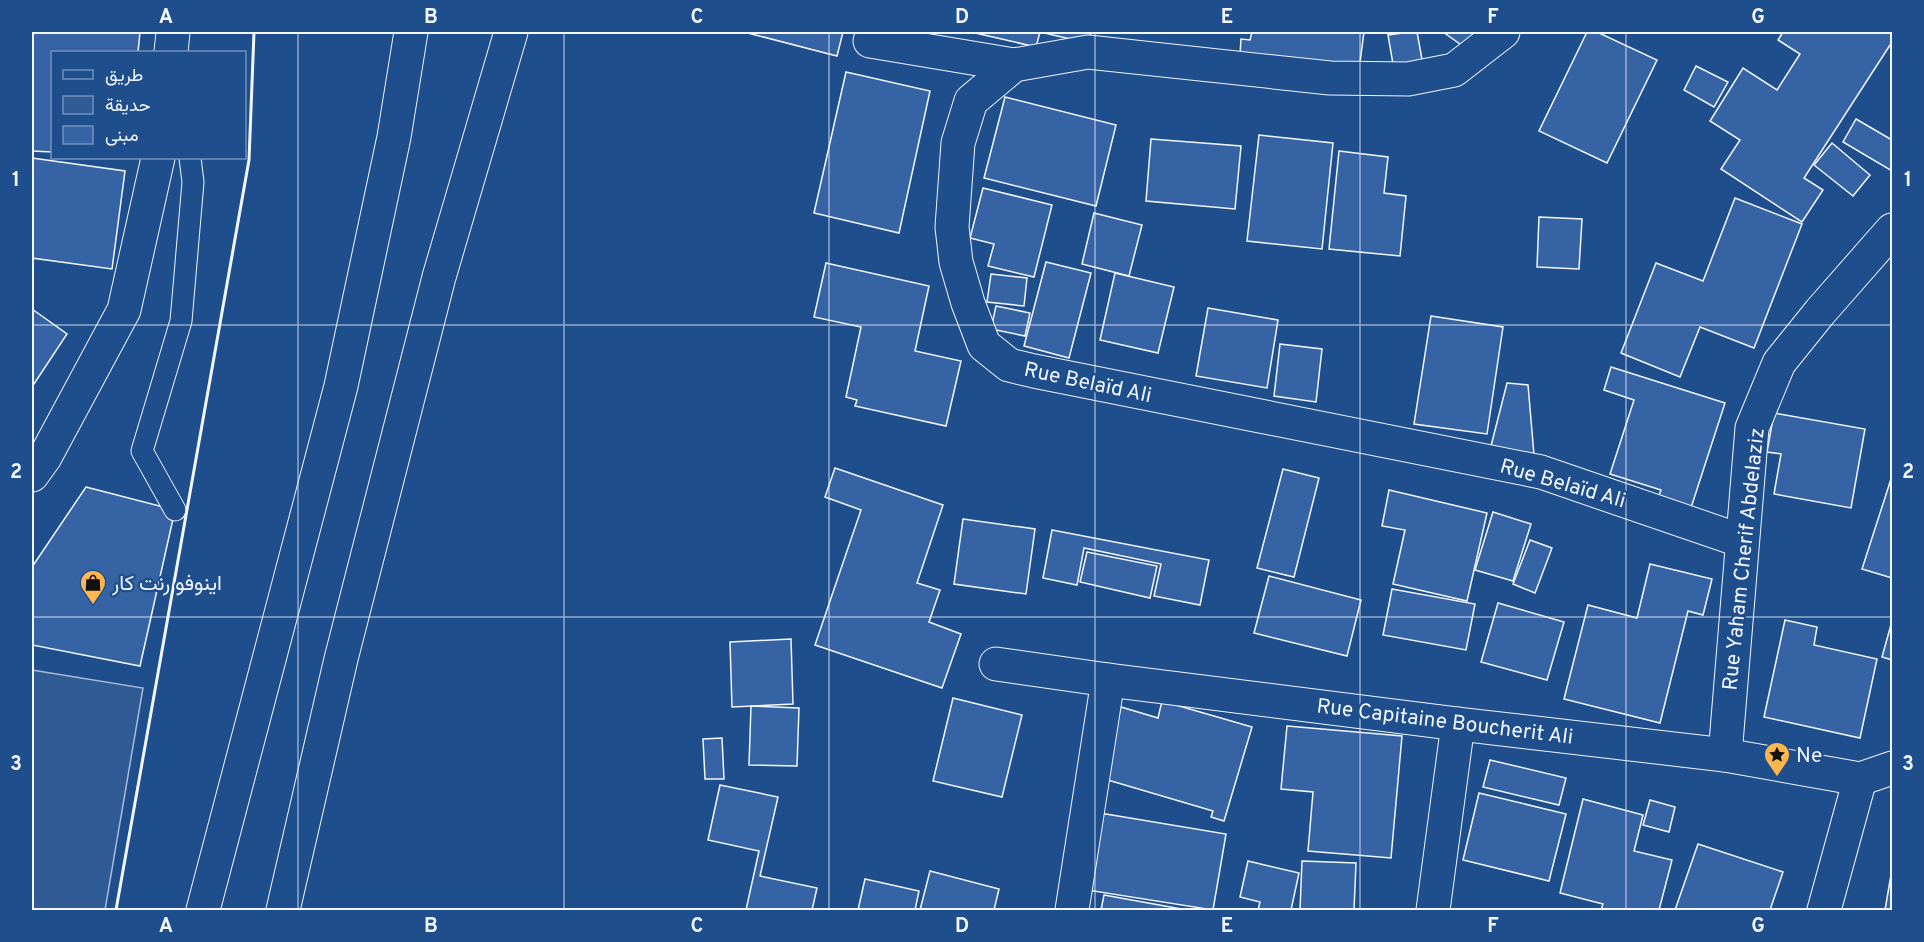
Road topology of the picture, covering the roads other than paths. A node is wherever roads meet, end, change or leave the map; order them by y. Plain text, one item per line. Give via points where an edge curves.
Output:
1 (387, 32) edge
2 (411, 32) edge
3 (488, 32) edge
4 (511, 32) edge
5 (1503, 32) edge
6 (870, 41) dead end
7 (1014, 65) junction
8 (158, 159) edge
9 (189, 159) edge
10 (1893, 230) edge
11 (439, 277) junction
12 (351, 339) junction
13 (32, 475) edge
14 (176, 510) dead end
15 (1742, 541) junction
16 (996, 664) dead end
17 (1108, 680) junction
18 (1458, 724) junction
19 (1725, 754) junction
20 (1893, 768) edge
21 (1860, 779) junction
22 (203, 910) edge
23 (283, 910) edge
24 (1072, 910) edge
25 (1433, 910) edge
26 (1824, 910) edge

1 - 12 main road
2 - 12 main road via 394,137
3 - 11 main road
4 - 11 main road
5 - 7 main road, Rue Belaïd Ali via 1454,70 1408,79 1330,78 1088,52
6 - 7 main road
7 - 15 main road, Rue Belaïd Ali via 971,101 958,143 952,226 956,262 984,345 1009,365 1541,472
8 - 13 main road via 124,310
9 - 14 lane via 193,182 181,321 142,451
10 - 15 main road, Rue Yaham Cherif Abdelaziz via 1779,363 1752,428
11 - 23 main road via 341,659
12 - 22 main road
15 - 19 main road, Rue Yaham Cherif Abdelaziz
16 - 17 main road, Rue Capitaine Boucherit Ali
17 - 18 main road, Rue Capitaine Boucherit Ali
17 - 24 main road
18 - 19 main road, Rue Capitaine Boucherit Ali
18 - 25 main road
19 - 21 main road, Rue Capitaine Boucherit Ali
20 - 21 main road, Rue Capitaine Boucherit Ali
21 - 26 main road

